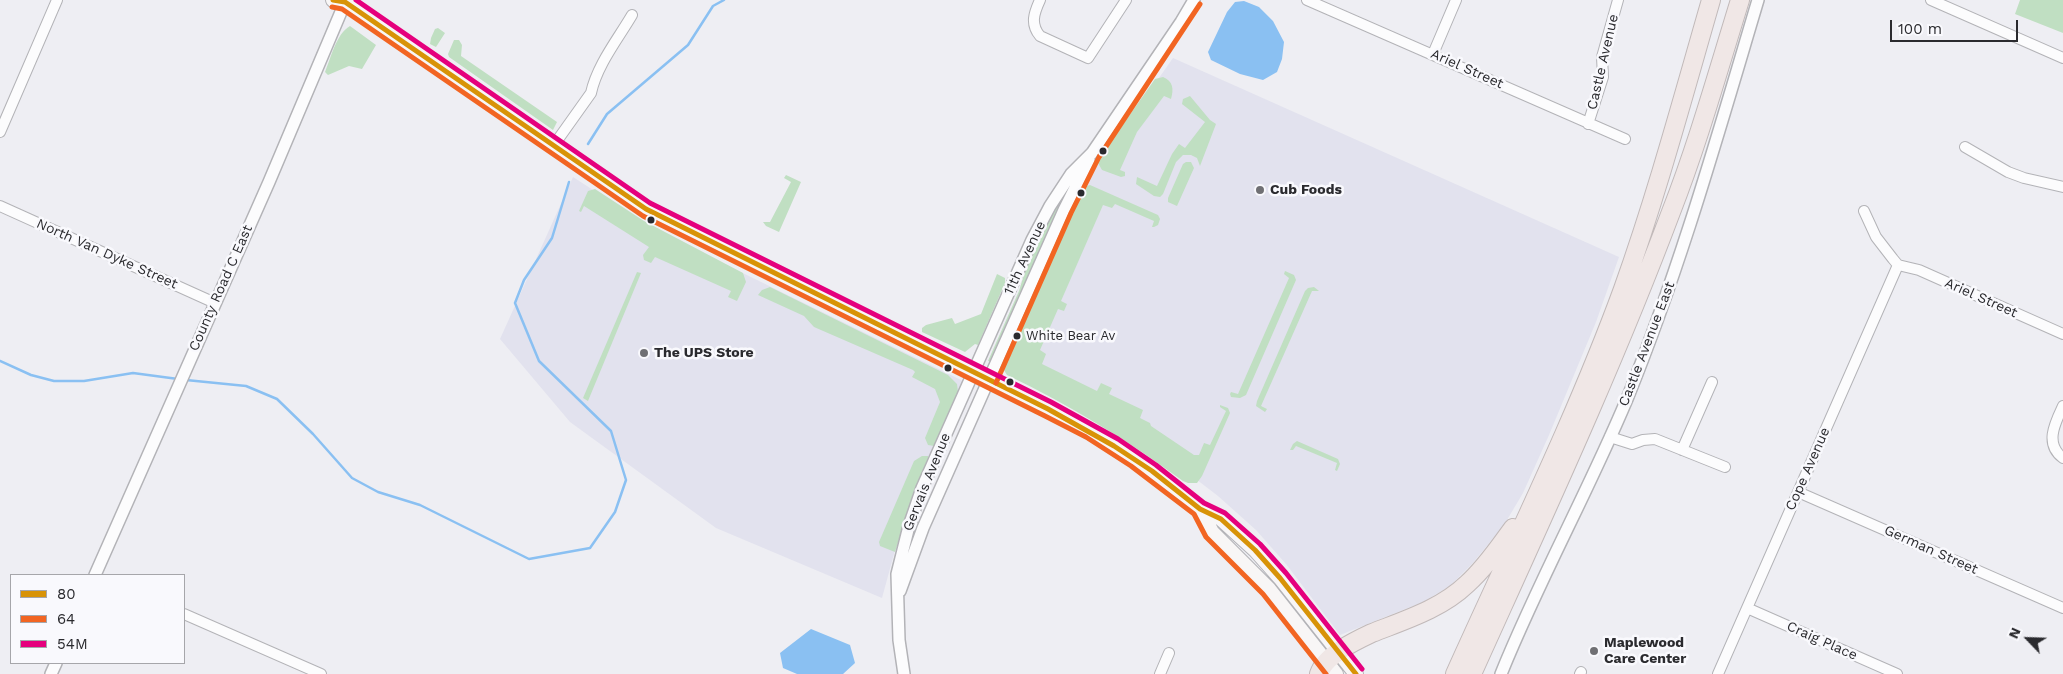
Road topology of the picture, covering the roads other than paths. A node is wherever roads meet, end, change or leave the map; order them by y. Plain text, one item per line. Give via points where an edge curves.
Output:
1 (57, 0) edge
2 (1040, 0) edge
3 (1126, 0) edge
4 (1194, 0) edge
5 (1307, 0) edge
6 (1456, 0) edge
7 (1618, 0) edge
8 (1711, 0) edge
9 (1740, 0) edge
10 (1758, 0) edge
11 (1931, 0) edge
12 (342, 1) edge
13 (632, 15) dead end
14 (1433, 54) junction
15 (2063, 58) edge
16 (1588, 124) junction
17 (0, 132) edge
18 (1625, 139) dead end
19 (554, 145) junction
20 (1965, 147) dead end
21 (1092, 153) junction
22 (2063, 187) edge
23 (0, 206) edge
24 (1864, 211) dead end
25 (1898, 264) junction
26 (215, 303) junction
27 (2063, 334) edge
28 (973, 372) junction
29 (989, 380) junction
30 (1712, 382) dead end
31 (2063, 406) edge
32 (1610, 437) junction
33 (1682, 450) junction
34 (2063, 458) edge
35 (1725, 467) dead end
36 (1798, 492) junction
37 (1530, 507) junction
38 (95, 574) edge
39 (898, 595) junction
40 (1747, 608) junction
41 (2063, 608) edge
42 (1502, 609) junction
43 (185, 614) edge
44 (1169, 653) dead end
45 (1330, 665) edge
46 (322, 674) edge
47 (904, 674) edge
48 (1160, 674) edge
49 (1356, 674) edge
50 (1455, 674) edge
51 (1472, 674) edge
52 (1481, 674) edge
53 (1501, 674) edge
54 (1718, 674) edge
55 (1897, 674) edge

1 - 17 street
2 - 3 street via 1033,16 1040,36 1088,58
4 - 21 street, 11th Avenue
5 - 14 street, Ariel Street
6 - 14 street
7 - 16 street, Castle Avenue via 1602,57 1602,77
8 - 37 highway via 1628,274 1583,390
9 - 42 highway via 1688,166 1655,256 1585,424
10 - 32 street, Castle Avenue East via 1677,264
11 - 15 street
12 - 19 main road
12 - 26 street, County Road C East via 269,182
13 - 19 street via 601,68 591,93
14 - 16 street, Ariel Street
16 - 18 street, Ariel Street
19 - 28 main road via 665,219
20 - 22 street via 2014,174
21 - 28 street, 11th Avenue via 1071,174 1045,214
21 - 29 street, 11th Avenue
23 - 26 street, North Van Dyke Street
24 - 25 street via 1876,238
25 - 27 street, Ariel Street via 1919,270
25 - 36 street, Cope Avenue
26 - 38 street, County Road C East
28 - 29 main road
28 - 39 street, Gervais Avenue via 922,488 909,526 898,562
29 - 39 street, Gervais Avenue
29 - 45 main road via 1114,446 1200,509 1212,532 1269,589
30 - 33 street
31 - 34 street via 2053,430 2053,446
32 - 33 street via 1627,444 1655,439
32 - 53 street, Castle Avenue East
33 - 35 street
36 - 40 street, Cope Avenue
36 - 41 street, German Street
37 - 45 highway via 1479,572 1454,595 1354,641
37 - 50 highway
39 - 47 street, Gervais Avenue via 898,640
40 - 54 street, Cope Avenue
40 - 55 street, Craig Place
42 - 51 highway
42 - 52 highway
43 - 46 street
44 - 48 street
45 - 49 main road

